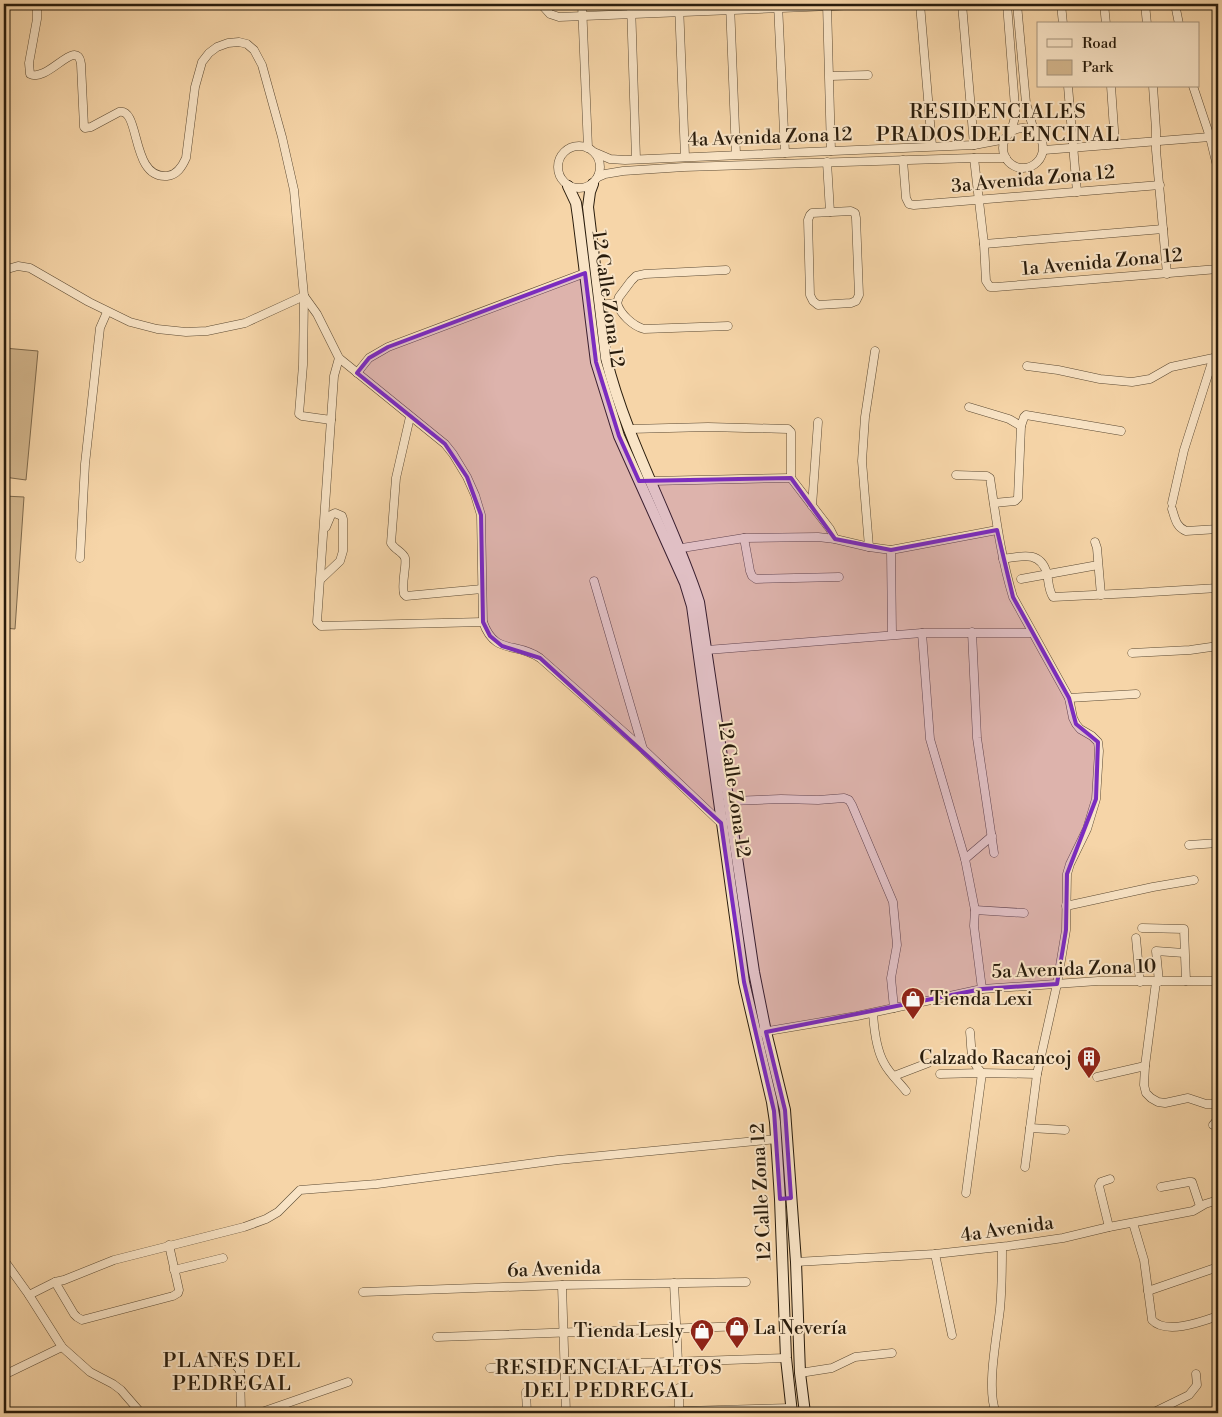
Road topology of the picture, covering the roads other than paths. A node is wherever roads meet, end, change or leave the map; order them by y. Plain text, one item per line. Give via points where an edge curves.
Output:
1 (37, 4) edge
2 (541, 4) edge
3 (582, 4) edge
4 (631, 4) edge
5 (882, 4) edge
6 (920, 4) edge
7 (962, 4) edge
8 (1007, 4) edge
9 (1017, 4) edge
10 (1061, 4) edge
11 (1104, 4) edge
12 (1146, 4) edge
13 (1175, 4) edge
14 (828, 5) edge
15 (778, 6) edge
16 (730, 7) edge
17 (679, 8) edge
18 (631, 14) junction
19 (582, 16) junction
20 (1063, 22) edge
21 (1106, 22) edge
22 (1147, 22) edge
23 (1179, 22) edge
24 (868, 75) dead end
25 (830, 76) junction
26 (1068, 88) edge
27 (1111, 88) edge
28 (1153, 88) edge
29 (1194, 88) edge
30 (1034, 131) junction
31 (1011, 132) junction
32 (1210, 137) junction
33 (1006, 139) junction
34 (1156, 141) junction
35 (1116, 144) junction
36 (974, 145) junction
37 (932, 146) junction
38 (1073, 147) junction
39 (588, 148) junction
40 (1044, 150) junction
41 (832, 151) junction
42 (785, 153) junction
43 (596, 154) junction
44 (736, 154) junction
45 (686, 156) junction
46 (974, 158) junction
47 (1006, 158) junction
48 (636, 160) junction
49 (903, 160) junction
50 (827, 162) junction
51 (1218, 170) edge
52 (596, 181) junction
53 (568, 186) junction
54 (1160, 186) junction
55 (1077, 192) junction
56 (978, 200) junction
57 (830, 212) junction
58 (1163, 229) junction
59 (984, 244) junction
60 (1218, 269) edge
61 (4, 270) edge
62 (726, 270) dead end
63 (585, 272) junction
64 (1168, 274) junction
65 (304, 296) junction
66 (617, 303) junction
67 (600, 305) junction
68 (107, 312) junction
69 (728, 326) dead end
70 (875, 351) dead end
71 (339, 358) junction
72 (1215, 358) edge
73 (1027, 366) dead end
74 (356, 374) junction
75 (969, 407) dead end
76 (410, 417) junction
77 (331, 420) junction
78 (818, 422) dead end
79 (1021, 426) junction
80 (630, 429) junction
81 (1121, 431) dead end
82 (956, 475) dead end
83 (791, 478) junction
84 (651, 481) junction
85 (994, 503) junction
86 (812, 506) junction
87 (1218, 529) edge
88 (997, 530) junction
89 (324, 531) junction
90 (744, 538) junction
91 (835, 539) junction
92 (1095, 542) dead end
93 (869, 547) junction
94 (675, 549) junction
95 (891, 550) junction
96 (80, 558) dead end
97 (1003, 559) junction
98 (1098, 566) junction
99 (1047, 575) junction
100 (840, 577) dead end
101 (1021, 578) dead end
102 (321, 579) junction
103 (594, 581) dead end
104 (1218, 588) edge
105 (482, 589) junction
106 (1101, 595) junction
107 (483, 622) junction
108 (972, 632) junction
109 (922, 633) junction
110 (1032, 633) junction
111 (892, 634) junction
112 (1218, 646) edge
113 (707, 650) junction
114 (1132, 654) dead end
115 (1136, 694) dead end
116 (1069, 698) junction
117 (643, 749) junction
118 (730, 801) junction
119 (733, 822) junction
120 (721, 823) junction
121 (992, 836) junction
122 (1218, 843) edge
123 (1189, 844) dead end
124 (994, 853) dead end
125 (965, 860) junction
126 (1194, 880) dead end
127 (1066, 906) junction
128 (975, 910) junction
129 (1024, 913) dead end
130 (1142, 928) dead end
131 (1136, 938) dead end
132 (1184, 953) junction
133 (1186, 981) junction
134 (1218, 981) edge
135 (1140, 982) junction
136 (1158, 982) junction
137 (1057, 984) junction
138 (982, 989) junction
139 (894, 1008) junction
140 (873, 1013) junction
141 (761, 1032) junction
142 (970, 1032) dead end
143 (928, 1063) dead end
144 (1145, 1066) junction
145 (982, 1073) junction
146 (940, 1074) dead end
147 (1037, 1074) junction
148 (894, 1076) junction
149 (1096, 1078) dead end
150 (906, 1091) dead end
151 (1218, 1104) edge
152 (1218, 1118) edge
153 (1213, 1126) dead end
154 (1030, 1128) junction
155 (1065, 1130) dead end
156 (777, 1139) junction
157 (1025, 1166) dead end
158 (1110, 1179) dead end
159 (1161, 1187) dead end
160 (966, 1193) dead end
161 (786, 1198) junction
162 (1218, 1200) edge
163 (1200, 1206) junction
164 (1132, 1222) junction
165 (1109, 1227) junction
166 (169, 1245) junction
167 (1002, 1246) junction
168 (935, 1254) junction
169 (224, 1258) dead end
170 (4, 1260) edge
171 (796, 1262) junction
172 (1218, 1266) edge
173 (174, 1270) junction
174 (55, 1282) junction
175 (746, 1282) dead end
176 (674, 1283) junction
177 (562, 1285) junction
178 (1148, 1291) junction
179 (362, 1292) dead end
180 (29, 1295) junction
181 (1218, 1316) edge
182 (745, 1326) dead end
183 (677, 1328) junction
184 (564, 1332) junction
185 (952, 1335) dead end
186 (437, 1336) dead end
187 (62, 1347) junction
188 (892, 1352) dead end
189 (786, 1358) junction
190 (200, 1361) dead end
191 (678, 1362) junction
192 (565, 1366) junction
193 (490, 1368) dead end
194 (800, 1373) junction
195 (4, 1374) edge
196 (1196, 1374) dead end
197 (348, 1382) dead end
198 (679, 1388) dead end
199 (526, 1392) dead end
200 (792, 1410) edge
201 (679, 1412) edge
202 (141, 1413) edge
203 (241, 1413) edge
204 (259, 1413) edge
205 (527, 1413) edge
206 (566, 1413) edge
207 (611, 1413) edge
208 (805, 1413) edge
209 (996, 1413) edge
210 (1152, 1413) edge

1 - 65 street via 30,74 44,74 68,57 77,55 81,64 84,127 125,112 146,166 160,175 178,172 186,158 195,87 202,62 217,47 228,44 248,44 254,50 282,137 294,190
2 - 19 street via 550,14
3 - 19 street
4 - 18 street
5 - 14 street
6 - 37 street
7 - 36 street
8 - 31 street via 1015,107
9 - 30 street via 1026,103
10 - 20 street
11 - 21 street
12 - 22 street
13 - 23 street
14 - 15 street
14 - 25 street
15 - 16 street
15 - 42 street
16 - 17 street
16 - 44 street
17 - 18 street
17 - 45 street
18 - 19 street
18 - 48 street
19 - 39 street
24 - 25 street
25 - 41 street
26 - 38 street
27 - 35 street
28 - 34 street
29 - 32 street
30 - 31 street via 1023,128
30 - 40 street via 1042,139
31 - 33 street
32 - 34 street
32 - 51 street
33 - 36 street, 4a Avenida Zona 12
33 - 47 street
34 - 35 street
34 - 54 street
35 - 38 street
36 - 37 street, 4a Avenida Zona 12
37 - 41 street, 4a Avenida Zona 12
38 - 40 street
38 - 55 street
39 - 43 street
39 - 53 street via 569,148 560,158 558,170
40 - 47 street via 1039,162 1028,168 1015,167
41 - 42 street, 4a Avenida Zona 12
42 - 44 street, 4a Avenida Zona 12
43 - 48 street, 4a Avenida Zona 12 via 617,160
43 - 52 street via 601,165
44 - 45 street, 4a Avenida Zona 12
45 - 48 street, 4a Avenida Zona 12
46 - 47 street, 4a Avenida Zona 12
46 - 49 street, 4a Avenida Zona 12
46 - 56 street
49 - 50 street, 4a Avenida Zona 12
49 - 56 street, 3a Avenida Zona 12 via 909,204
50 - 52 street, 4a Avenida Zona 12 via 623,171 605,174
50 - 57 street
52 - 53 street via 581,189
52 - 67 street, 12 Calle Zona 12 via 588,207
53 - 63 street, 12 Calle Zona 12 via 577,210
54 - 55 street, 3a Avenida Zona 12
54 - 58 street
55 - 56 street, 3a Avenida Zona 12
56 - 59 street
57 - 57 street via 855,213 859,295 851,303 818,305 810,295 808,220 812,213
58 - 59 street
58 - 64 street
59 - 64 street, 1a Avenida Zona 12 via 986,281 996,287
60 - 64 street, 1a Avenida Zona 12
61 - 68 street via 18,266 30,268
62 - 66 street via 636,276 618,297
63 - 74 street via 388,347 369,358
63 - 94 street, 12 Calle Zona 12 via 596,362 620,436
65 - 68 street via 245,323 207,332 150,327
65 - 71 street via 318,314
65 - 77 street via 299,414
66 - 67 street
66 - 69 street via 632,324 644,329
67 - 80 street, 12 Calle Zona 12 via 611,379
68 - 96 street via 100,328 86,455
70 - 93 street via 864,417 862,461
71 - 74 street
71 - 77 street via 334,376
72 - 73 street via 1171,366 1150,379 1132,382
72 - 87 street via 1184,450 1172,506 1177,523 1183,530
74 - 76 street
75 - 79 street
76 - 105 street via 445,444 472,486 480,515
76 - 105 street via 396,478 392,543 406,560 404,594
77 - 89 street
78 - 86 street
79 - 81 street via 1026,415
79 - 85 street via 1018,498
80 - 83 street via 788,429 791,432
80 - 84 street, 12 Calle Zona 12
82 - 85 street via 989,476
83 - 84 street
83 - 86 street
84 - 94 street, 12 Calle Zona 12
85 - 88 street
86 - 91 street
88 - 95 street
88 - 97 street
89 - 102 street
89 - 102 street via 331,515 337,513 342,516 343,551 340,562
90 - 91 street
90 - 94 street
90 - 100 street via 750,571 756,579
91 - 93 street
92 - 98 street
93 - 95 street
94 - 113 street, 12 Calle Zona 12 via 699,602
94 - 120 street, 12 Calle Zona 12 via 692,606
95 - 111 street
97 - 99 street via 1032,556 1042,564
97 - 110 street via 1013,597
98 - 99 street
98 - 106 street
99 - 101 street
99 - 106 street via 1053,597
102 - 107 street via 317,622 321,626
103 - 117 street
104 - 106 street
105 - 107 street
107 - 117 street via 487,632 502,646 526,650 540,658
108 - 109 street
108 - 110 street
108 - 121 street via 978,738
109 - 111 street
109 - 125 street via 930,739
110 - 116 street
111 - 113 street
112 - 114 street
113 - 118 street, 12 Calle Zona 12
115 - 116 street
116 - 127 street via 1076,724 1098,742 1099,751 1096,799 1087,829 1070,864
117 - 120 street
118 - 119 street, 12 Calle Zona 12
118 - 139 street via 849,800 893,902 897,945 891,978
119 - 120 street
119 - 141 street, 12 Calle Zona 12
120 - 141 street, 12 Calle Zona 12 via 744,982
121 - 124 street
121 - 125 street
122 - 123 street
125 - 128 street
126 - 127 street
127 - 137 street via 1066,930
128 - 129 street
128 - 138 street
130 - 132 street via 1184,929
131 - 135 street
132 - 133 street
132 - 136 street via 1156,951
133 - 134 street, 5a Avenida Zona 10
133 - 136 street, 5a Avenida Zona 10
135 - 136 street, 5a Avenida Zona 10
135 - 137 street, 5a Avenida Zona 10
136 - 144 street
137 - 138 street, 5a Avenida Zona 10
137 - 147 street
138 - 139 street, 5a Avenida Zona 10
139 - 140 street, 5a Avenida Zona 10
140 - 141 street, 5a Avenida Zona 10
140 - 148 street via 881,1057
141 - 156 street, 12 Calle Zona 12
141 - 161 street, 12 Calle Zona 12 via 785,1110
142 - 145 street via 973,1061
143 - 148 street
144 - 149 street
144 - 151 street via 1145,1091 1155,1101 1188,1098
145 - 146 street
145 - 147 street
145 - 160 street
147 - 154 street
148 - 150 street
152 - 153 street
154 - 155 street
154 - 157 street
156 - 161 street, 12 Calle Zona 12
156 - 166 street via 300,1190 278,1212 266,1218 244,1227
158 - 165 street via 1099,1186
159 - 163 street via 1192,1182
161 - 171 street, 12 Calle Zona 12
161 - 189 street, 12 Calle Zona 12
162 - 163 street, 4a Avenida
163 - 164 street, 4a Avenida via 1193,1211
164 - 165 street, 4a Avenida
164 - 178 street via 1144,1260
165 - 167 street, 4a Avenida via 1063,1238
166 - 173 street
166 - 174 street via 114,1260
167 - 168 street, 4a Avenida
167 - 209 street via 992,1383
168 - 171 street, 4a Avenida
168 - 185 street
169 - 173 street
170 - 180 street
171 - 194 street, 12 Calle Zona 12
172 - 178 street
173 - 174 street via 179,1290 176,1295 83,1320 76,1317
174 - 180 street
175 - 176 street, 6a Avenida
176 - 177 street, 6a Avenida
176 - 183 street
177 - 179 street, 6a Avenida
177 - 184 street
178 - 181 street via 1152,1320 1160,1326 1194,1324
180 - 187 street
182 - 183 street
183 - 184 street
183 - 191 street
184 - 186 street
184 - 192 street
187 - 195 street
187 - 202 street via 90,1372 121,1390
188 - 194 street via 855,1357 832,1368
189 - 191 street
189 - 200 street, 12 Calle Zona 12
190 - 203 street via 232,1362 240,1370
191 - 192 street
192 - 193 street
192 - 206 street
194 - 208 street, 12 Calle Zona 12
196 - 210 street via 1197,1385 1190,1394
197 - 204 street
198 - 201 street
199 - 205 street
200 - 201 street
201 - 207 street

